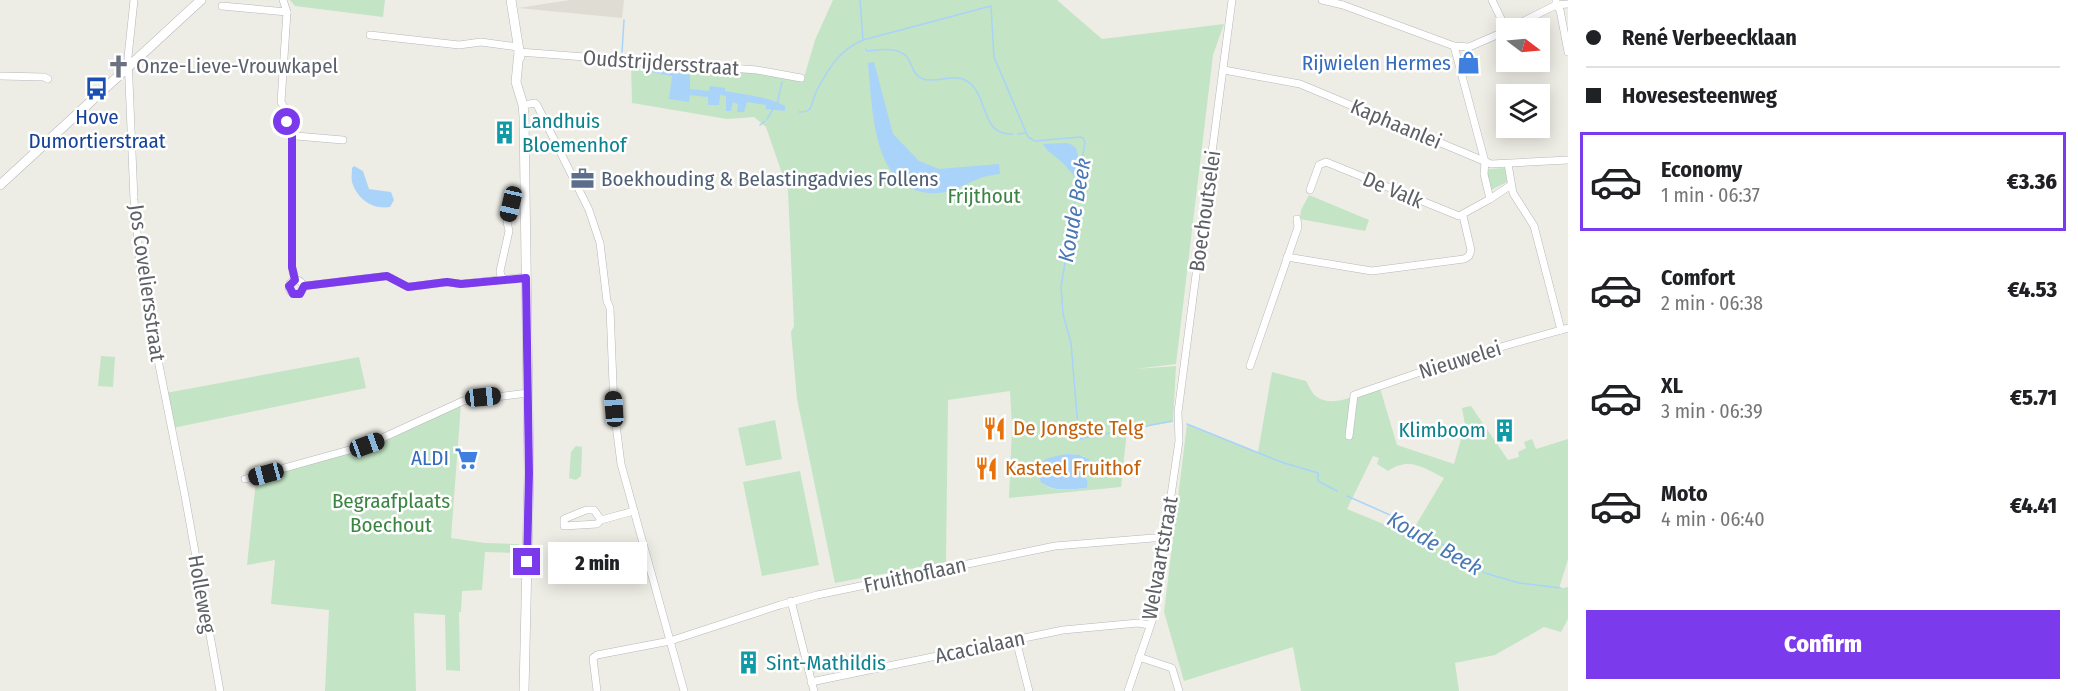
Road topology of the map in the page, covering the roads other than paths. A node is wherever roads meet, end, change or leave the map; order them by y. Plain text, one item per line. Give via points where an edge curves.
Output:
1 (134, 0) edge
2 (201, 0) edge
3 (283, 0) edge
4 (511, 0) edge
5 (1232, 0) edge
6 (1322, 0) edge
7 (1492, 0) edge
8 (1556, 3) edge
9 (1568, 4) edge
10 (222, 6) dead end
11 (287, 12) junction
12 (1501, 18) edge
13 (1528, 18) edge
14 (1496, 34) edge
15 (370, 35) dead end
16 (1454, 46) junction
17 (519, 50) junction
18 (1568, 51) edge
19 (129, 66) junction
20 (1224, 70) junction
21 (0, 76) edge
22 (801, 78) dead end
23 (48, 79) dead end
24 (522, 103) junction
25 (292, 134) junction
26 (343, 140) dead end
27 (1568, 160) edge
28 (1485, 162) junction
29 (1508, 164) junction
30 (0, 185) edge
31 (1511, 185) junction
32 (1310, 190) dead end
33 (1490, 199) junction
34 (511, 204) dead end
35 (1463, 216) junction
36 (1297, 219) dead end
37 (1287, 257) junction
38 (526, 278) junction
39 (295, 280) junction
40 (505, 280) junction
41 (304, 286) junction
42 (1565, 329) edge
43 (1250, 366) dead end
44 (528, 393) junction
45 (1179, 422) joint
46 (1349, 436) dead end
47 (245, 479) dead end
48 (185, 496) joint
49 (634, 511) junction
50 (601, 520) junction
51 (1165, 538) junction
52 (791, 601) junction
53 (1149, 625) junction
54 (1016, 640) junction
55 (670, 641) junction
56 (1139, 657) junction
57 (811, 682) junction
58 (220, 691) edge
59 (524, 691) edge
60 (597, 691) edge
61 (684, 691) edge
62 (814, 691) edge
63 (1029, 691) edge
64 (1128, 691) edge
65 (1179, 691) edge

1 - 19 street, Jos Coveliersstraat
2 - 19 street
3 - 11 street
4 - 17 street
5 - 20 street, Boechoutselei
6 - 16 street
7 - 12 street
8 - 9 street
8 - 13 street
8 - 18 street
10 - 11 street
11 - 25 street via 281,102 287,112 287,129
14 - 16 street via 1469,47
15 - 17 street, Oudstrijdersstraat via 459,45 481,42
16 - 28 street
17 - 22 street, Oudstrijdersstraat via 757,70
17 - 24 street via 517,89
19 - 30 street
19 - 48 street, Jos Coveliersstraat via 141,273
20 - 28 street, Kaphaanlei via 1300,84
20 - 45 street, Boechoutselei
21 - 23 street
24 - 38 street
24 - 49 street via 537,105 584,198 600,243 610,308 615,422
25 - 26 street
25 - 39 street
27 - 29 street, Kaphaanlei
28 - 29 street, Kaphaanlei
28 - 33 street
29 - 31 street
31 - 33 street
31 - 42 street via 1534,226
32 - 35 street, De Valk via 1319,165 1326,162
33 - 35 street
34 - 40 street via 500,270
35 - 37 street via 1471,250 1464,259 1372,271
36 - 37 street via 1298,227
37 - 43 street
38 - 40 street
38 - 44 street
39 - 41 street
39 - 41 street via 289,284 291,293 300,294
40 - 41 street via 408,287 387,276
42 - 46 street, Nieuwelei via 1458,359 1353,395
44 - 47 street via 463,401 367,445
44 - 59 street
45 - 51 street, Welvaartstraat
48 - 58 street, Holleweg
49 - 50 street
49 - 55 street
50 - 50 street via 594,510 586,510 564,519 564,526 597,524
51 - 52 street, Fruithoflaan via 1054,546
51 - 53 street, Welvaartstraat via 1154,615
52 - 55 street, Fruithoflaan
52 - 57 street
53 - 54 street, Acacialaan via 1084,627
53 - 56 street, Welvaartstraat
54 - 57 street, Acacialaan
54 - 63 street
55 - 60 street, Fruithoflaan via 597,655 593,658
55 - 61 street
56 - 64 street, Welvaartstraat
56 - 65 street via 1172,668
57 - 62 street

